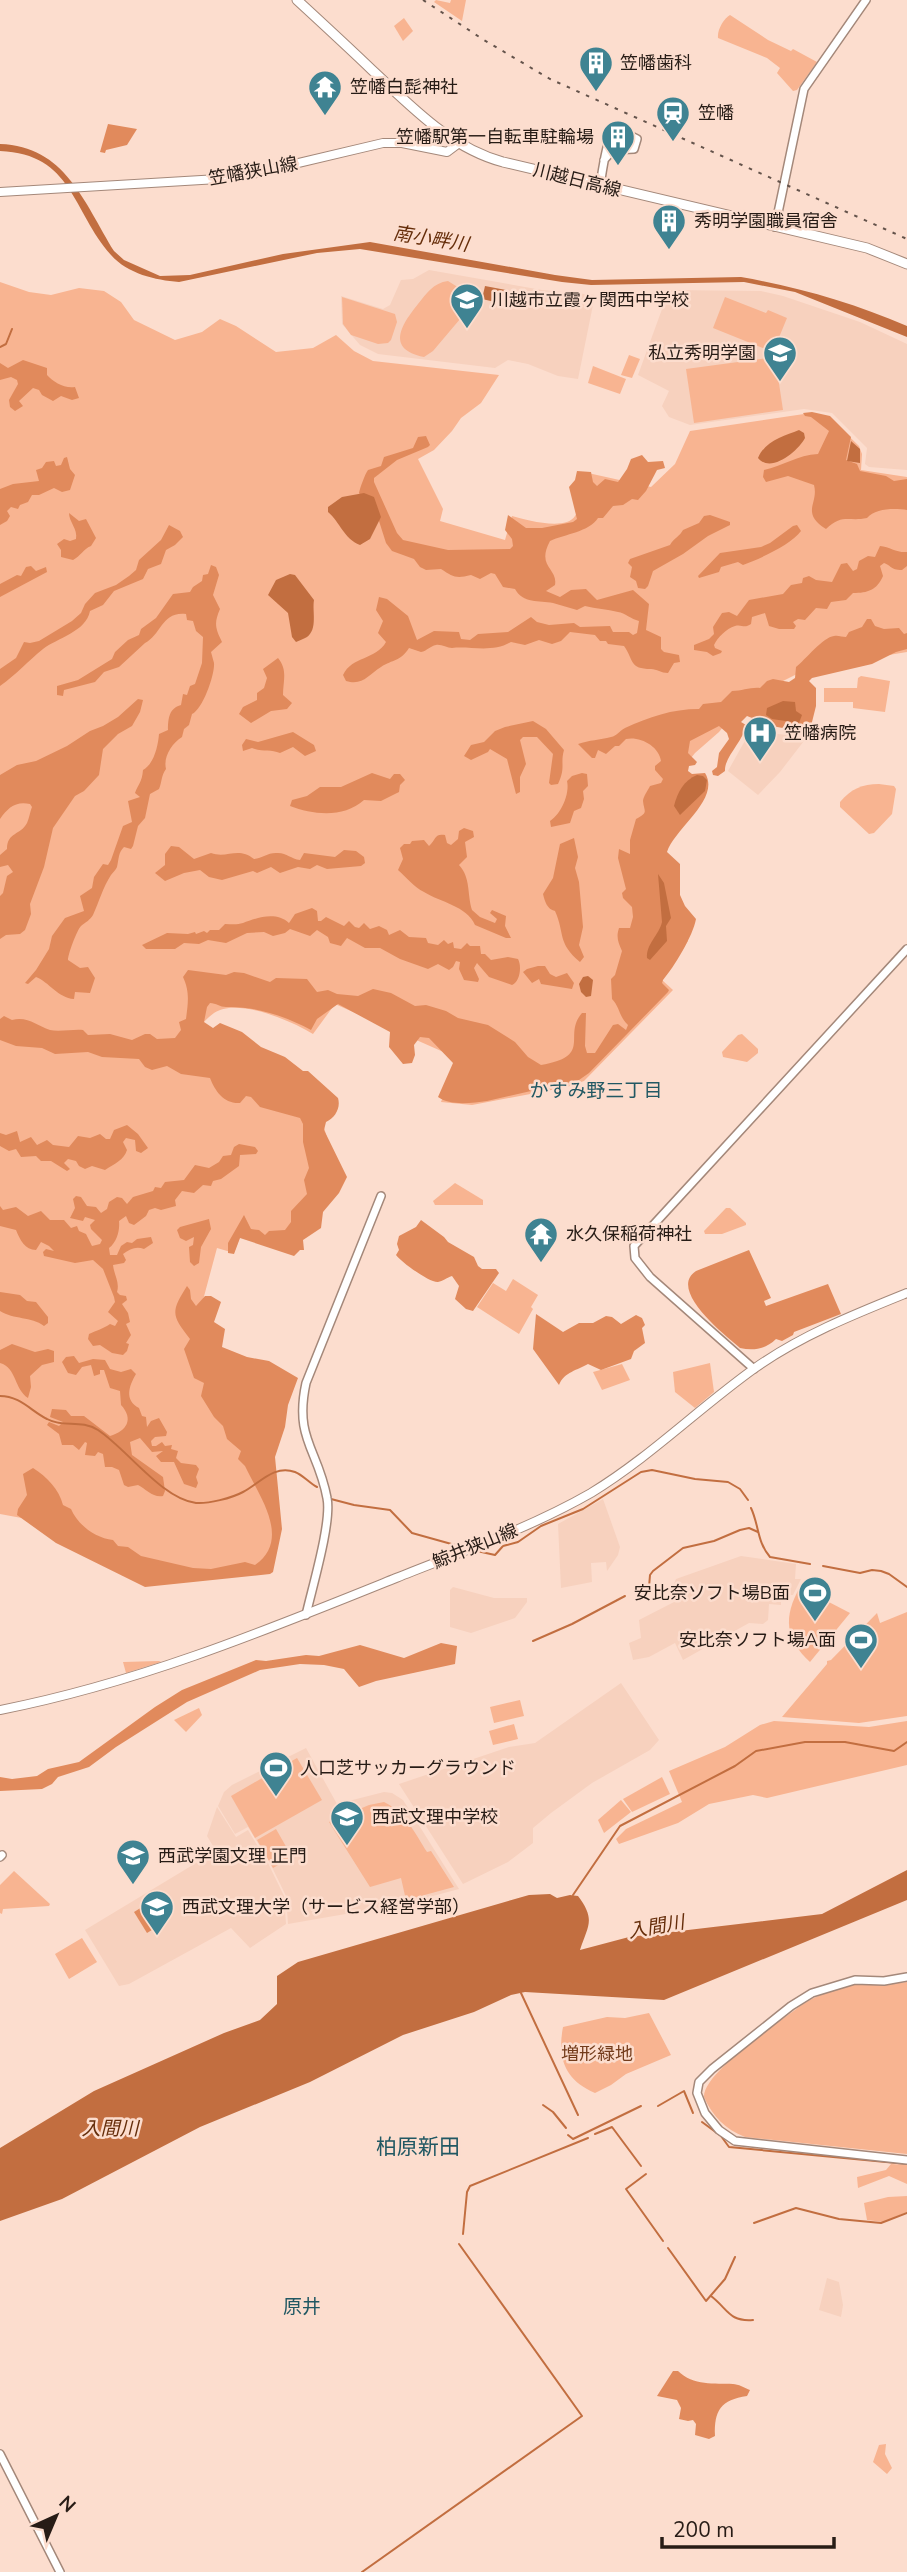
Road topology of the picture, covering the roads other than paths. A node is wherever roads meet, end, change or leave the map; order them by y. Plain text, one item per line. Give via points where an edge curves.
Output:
1 (297, 0) edge
2 (866, 0) edge
3 (459, 143) junction
4 (604, 160) junction
5 (600, 186) junction
6 (0, 192) edge
7 (775, 227) junction
8 (907, 264) edge
9 (907, 949) edge
10 (382, 1196) dead end
11 (907, 1293) edge
12 (754, 1369) junction
13 (306, 1615) junction
14 (0, 1710) edge
15 (907, 1977) edge
16 (907, 2160) edge
17 (0, 2454) edge
18 (60, 2572) edge

1 - 3 main road, 川越日高線 via 413,108
2 - 7 street via 804,89
3 - 5 main road, 川越日高線 via 498,161
3 - 6 main road, 笠幡狭山線 via 447,152 383,144 235,178
4 - 4 street via 613,130 637,139 635,149 613,150
4 - 5 street
5 - 7 main road, 川越日高線
7 - 8 main road, 川越日高線 via 867,248
9 - 12 street via 634,1246 635,1258 650,1277
10 - 13 street via 303,1399 305,1438 328,1500
11 - 12 main road, 鯨井狭山線 via 818,1332
12 - 13 main road, 鯨井狭山線 via 640,1460 588,1494
13 - 14 main road, 鯨井狭山線 via 168,1666
15 - 16 street via 855,1980 812,1993 712,2069 699,2082 697,2093 705,2113 735,2141
17 - 18 street

